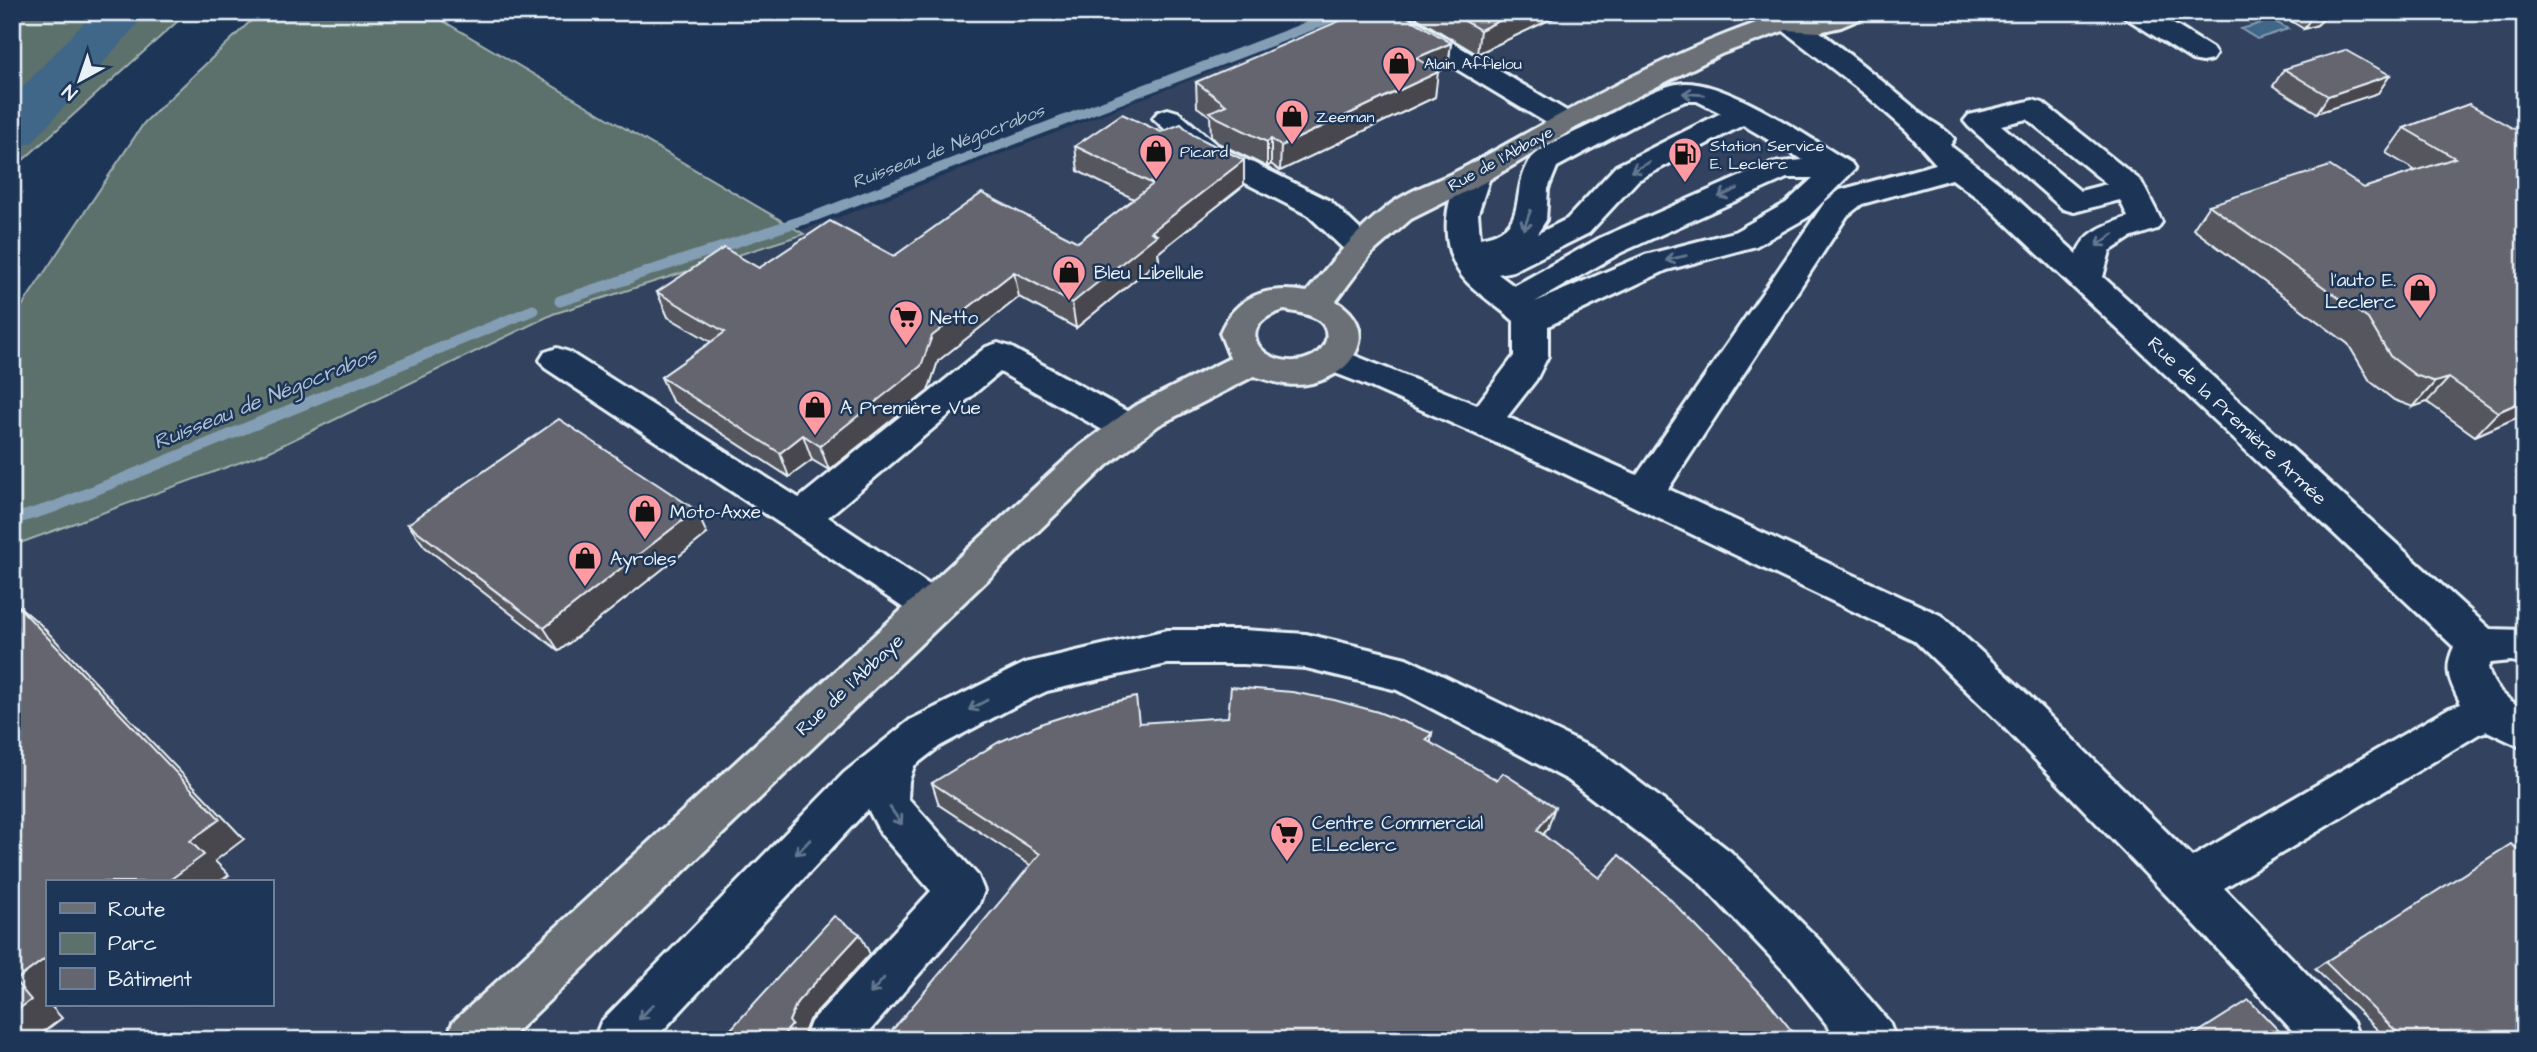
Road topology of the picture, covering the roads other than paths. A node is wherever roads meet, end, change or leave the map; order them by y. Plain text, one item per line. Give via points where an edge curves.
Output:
1 (1728, 12) edge
2 (1755, 12) edge
3 (2135, 12) edge
4 (1848, 15) edge
5 (1395, 20) edge
6 (1788, 23) junction
7 (1712, 48) junction
8 (2202, 54) dead end
9 (1875, 88) junction
10 (1744, 113) junction
11 (1168, 118) dead end
12 (1564, 122) junction
13 (1917, 125) junction
14 (1992, 132) junction
15 (1960, 167) junction
16 (1840, 169) junction
17 (1476, 174) junction
18 (1896, 183) junction
19 (2130, 188) junction
20 (1994, 195) junction
21 (1360, 247) junction
22 (1472, 263) junction
23 (2086, 279) junction
24 (1316, 303) junction
25 (1522, 311) junction
26 (557, 360) dead end
27 (1334, 360) junction
28 (1252, 362) junction
29 (1483, 422) junction
30 (1128, 428) junction
31 (1644, 495) junction
32 (801, 518) junction
33 (932, 607) junction
34 (2482, 646) junction
35 (2525, 647) edge
36 (2508, 721) edge
37 (898, 753) junction
38 (2187, 885) junction
39 (471, 1040) edge
40 (619, 1040) edge
41 (830, 1040) edge
42 (1871, 1040) edge
43 (2335, 1040) edge

1 - 7 main road
2 - 6 main road
3 - 8 street
4 - 6 main road via 1828,23
4 - 9 street, Rue de la Première Armée via 1841,38
5 - 12 street
6 - 7 main road, Rue de l'Abbaye
6 - 9 street, Rue de la Première Armée
7 - 12 main road, Rue de l'Abbaye
9 - 13 street, Rue de la Première Armée
10 - 16 street
10 -> 22 street via 1627,173 1578,226
10 -> 22 street via 1702,93 1683,92 1544,162 1532,189 1530,220 1520,236
11 - 21 street via 1206,151 1319,208
12 - 17 main road, Rue de l'Abbaye
13 - 14 street
13 - 15 street, Rue de la Première Armée
13 - 20 street, Rue de la Première Armée via 1934,134 1985,180
14 - 19 street via 2074,202
14 - 19 street via 1979,121 2033,109
15 - 18 street
15 - 20 street, Rue de la Première Armée
16 - 18 street
16 -> 25 street via 1797,210 1745,239 1656,262
16 -> 25 street via 1782,169 1611,245
17 - 21 main road, Rue de l'Abbaye via 1400,212
17 - 22 street via 1462,213
18 - 31 street via 1851,197 1836,209
19 -> 23 street via 2146,222 2095,246
20 - 23 street, Rue de la Première Armée
21 - 24 main road, Rue de l'Abbaye
22 - 25 street
23 - 34 street, Rue de la Première Armée
24 - 27 main road via 1345,328 1346,340
24 - 28 main road via 1284,299 1246,315 1237,333 1238,344
25 - 29 street via 1531,356
26 - 32 street
27 - 28 main road via 1294,373
27 - 29 street
28 - 30 main road, Rue de l'Abbaye
29 - 31 street
30 - 32 street via 998,355
30 - 33 main road, Rue de l'Abbaye
31 - 38 street via 1928,628
32 - 33 street
33 - 39 main road, Rue de l'Abbaye
34 - 35 street
34 - 36 street via 2471,654 2469,680 2478,695
36 - 38 street via 2464,721
37 -> 40 street via 860,787
37 -> 41 street via 886,783 886,801 897,820 961,891
42 -> 37 street via 1803,957 1715,867 1676,835 1584,766 1406,675 1306,651 1167,647 1040,675 925,733
38 - 43 street

